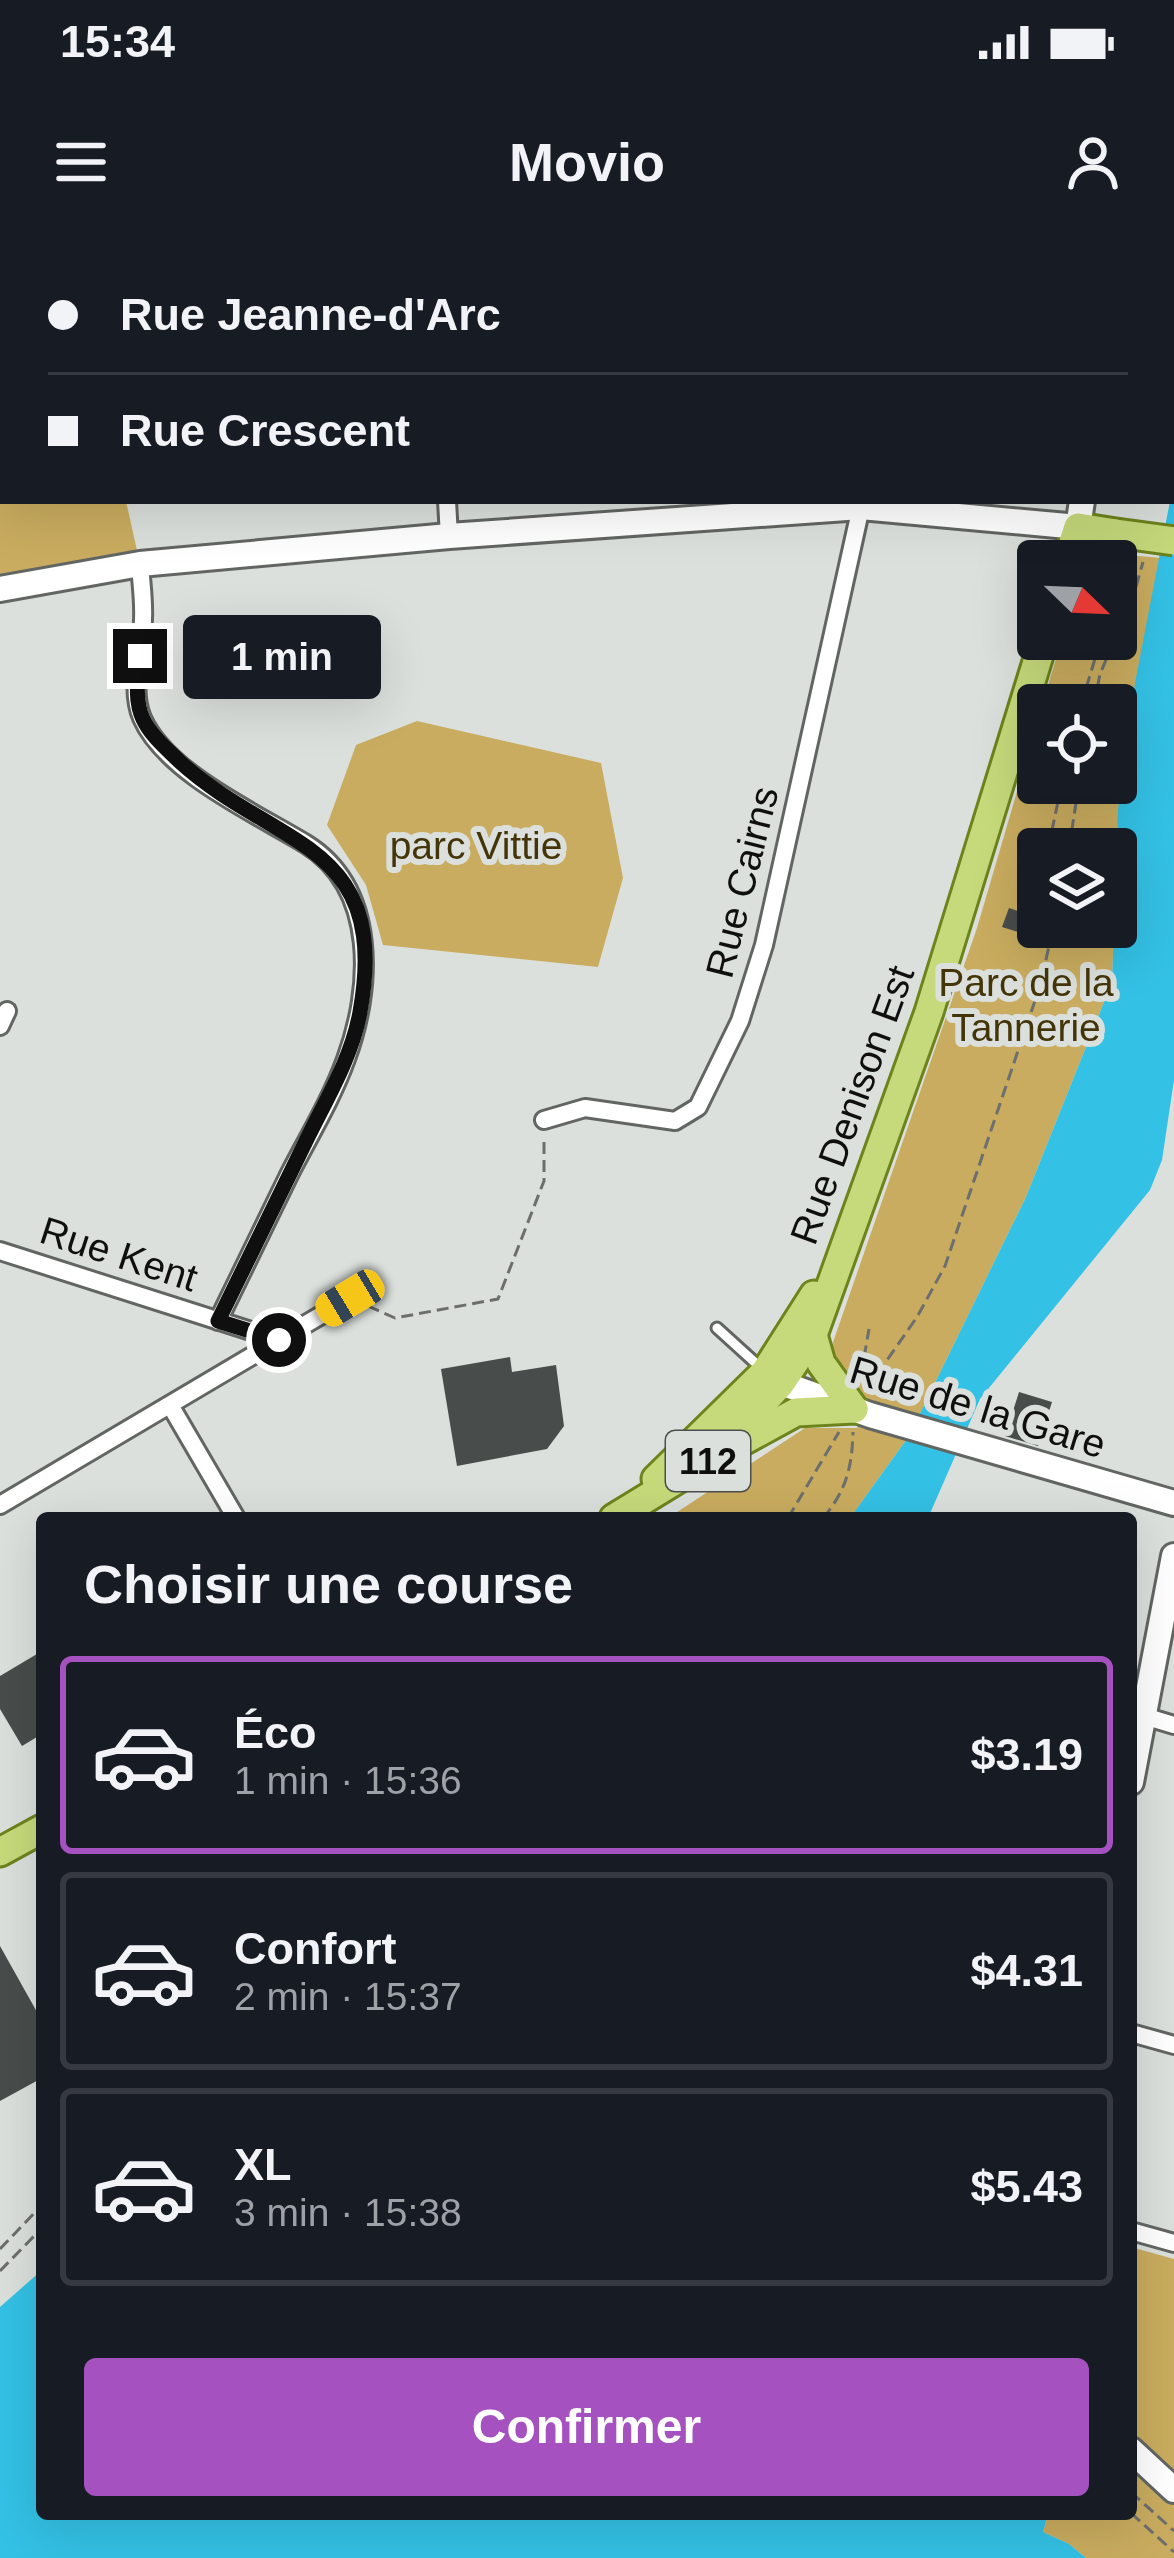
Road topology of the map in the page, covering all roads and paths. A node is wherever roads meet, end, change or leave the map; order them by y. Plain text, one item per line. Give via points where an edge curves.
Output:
1 (447, 504) edge
2 (860, 508) junction
3 (1080, 514) edge
4 (449, 536) junction
5 (1174, 541) edge
6 (1144, 548) dead end
7 (140, 564) junction
8 (1137, 579) edge
9 (0, 589) edge
10 (1038, 660) edge
11 (1048, 948) edge
12 (544, 1120) joint
13 (848, 1234) junction
14 (0, 1251) edge
15 (350, 1298) joint
16 (218, 1321) junction
17 (717, 1328) dead end
18 (813, 1335) junction
19 (279, 1340) junction
20 (773, 1378) junction
21 (170, 1405) junction
22 (862, 1412) junction
23 (712, 1458) junction
24 (1174, 1503) edge
25 (0, 1505) edge
26 (232, 1512) edge
27 (622, 1512) edge
28 (624, 1512) edge
29 (792, 1512) edge
30 (1174, 1556) edge
31 (1144, 1716) junction
32 (1174, 1724) edge
33 (1137, 1752) edge
34 (36, 1832) edge
35 (0, 1852) edge
36 (1137, 2035) edge
37 (1174, 2044) edge
38 (36, 2211) edge
39 (1137, 2233) edge
40 (36, 2234) edge
41 (1174, 2243) edge
42 (0, 2249) edge
43 (0, 2271) edge
44 (1137, 2456) edge
45 (1174, 2490) edge
46 (1137, 2497) edge
47 (1137, 2518) edge
48 (1174, 2531) edge
49 (1174, 2552) edge

1 - 4 street
2 - 3 street
2 - 4 street
2 - 12 street, Rue Cairns via 764,945 740,1022 698,1107 674,1121 585,1108
3 - 5 main road, bridge via 1117,533
4 - 7 street
6 - 8 path
7 - 9 street
7 - 16 street via 142,717 208,787 312,848 340,876 358,912 364,954 346,1061
10 - 13 main road, Rue Denison Est / 112 via 929,1012
11 - 22 path via 945,1266
12 - 15 path via 544,1181 498,1299 395,1318
13 - 18 main road, Rue Denison Est / 112
13 - 20 main road
14 - 16 street, Rue Kent
15 - 19 street
16 - 19 street, Rue Kent
17 - 20 lane
18 - 20 main road, Rue Denison Est / 112
18 - 22 main road via 821,1363
19 - 21 street
20 - 22 street, Rue de la Gare
20 - 23 main road, Rue Denison Est / 112
20 - 27 main road
21 - 25 street
21 - 26 street
22 - 23 main road via 796,1412
22 - 24 street, Rue de la Gare
22 - 29 path
23 - 28 main road, Rue Denison Est / 112
30 - 31 street
31 - 32 street
31 - 33 street
34 - 35 main road
36 - 37 street
38 - 42 path
39 - 41 street
40 - 43 path
44 - 45 street
46 - 48 path
47 - 49 path

